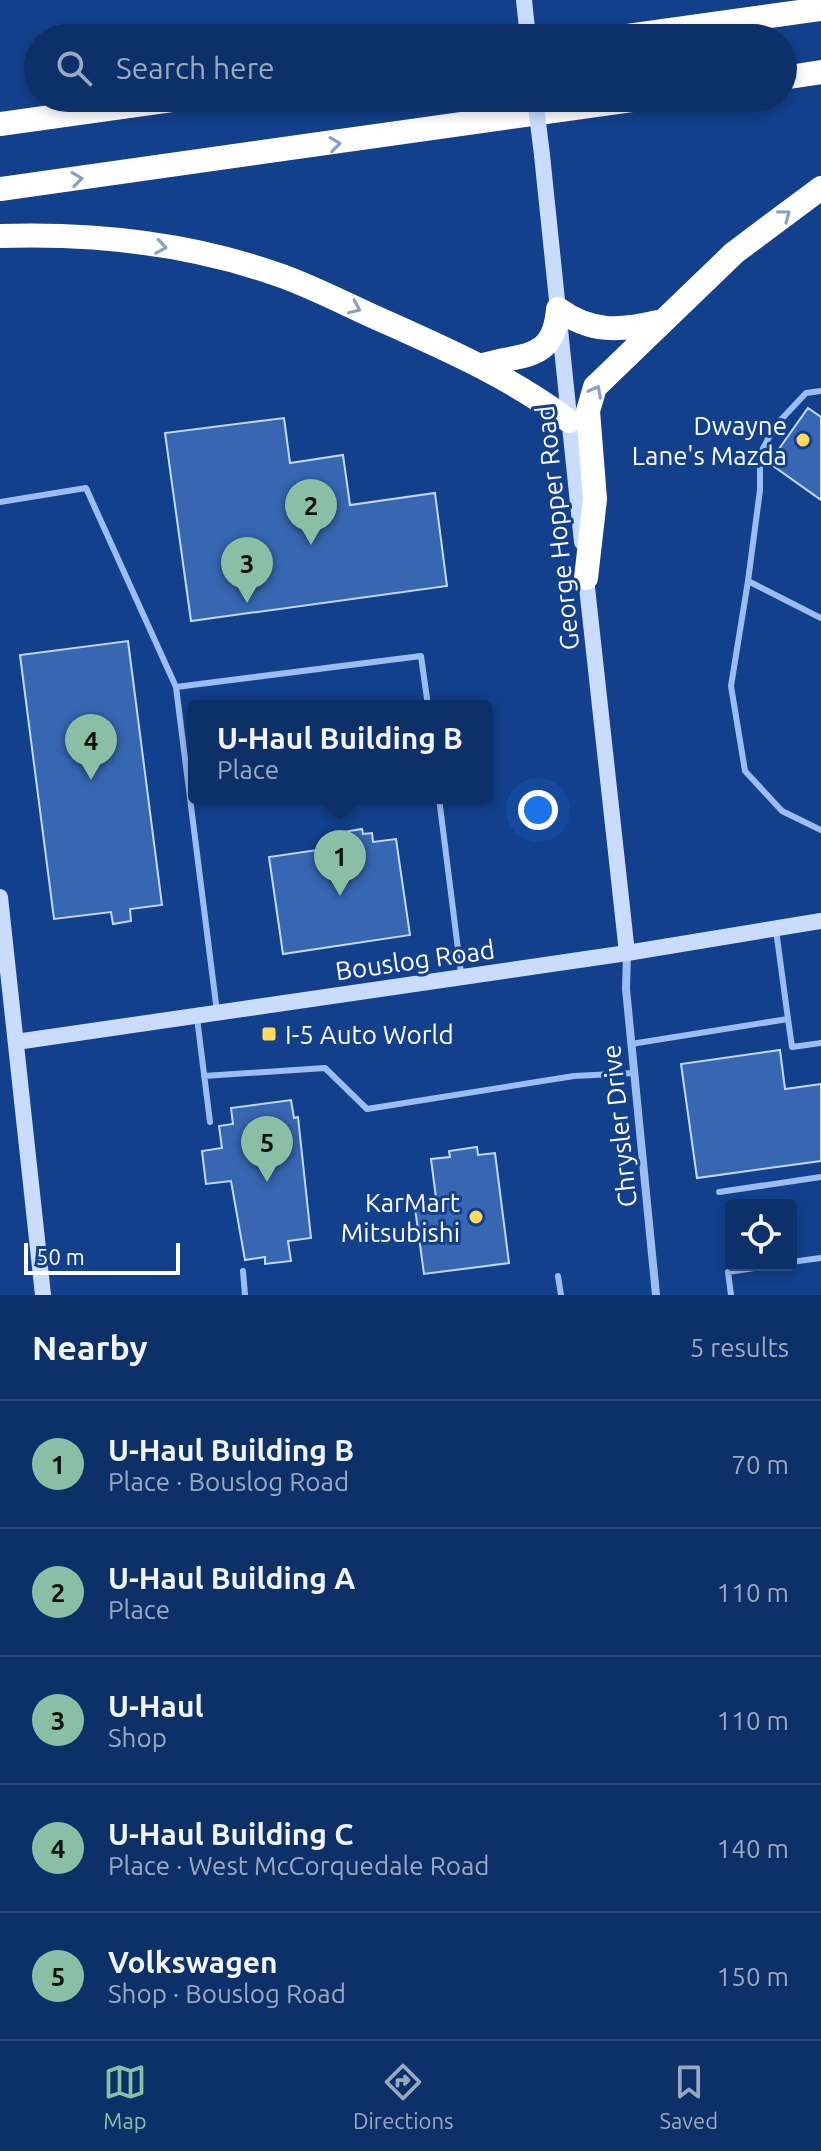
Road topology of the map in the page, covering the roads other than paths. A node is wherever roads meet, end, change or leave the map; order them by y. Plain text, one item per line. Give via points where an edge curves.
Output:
1 (524, 0) edge
2 (821, 9) edge
3 (527, 24) edge
4 (713, 24) edge
5 (821, 72) edge
6 (797, 76) edge
7 (86, 112) edge
8 (537, 112) edge
9 (547, 112) edge
10 (0, 124) edge
11 (821, 188) edge
12 (0, 189) edge
13 (0, 236) edge
14 (558, 309) junction
15 (660, 322) junction
16 (483, 365) junction
17 (821, 391) edge
18 (569, 421) junction
19 (0, 502) edge
20 (586, 578) junction
21 (748, 581) junction
22 (821, 618) edge
23 (176, 687) junction
24 (427, 700) edge
25 (188, 782) edge
26 (191, 804) edge
27 (440, 804) edge
28 (821, 830) edge
29 (0, 897) edge
30 (821, 921) edge
31 (776, 928) junction
32 (627, 953) junction
33 (462, 977) junction
34 (217, 1012) junction
35 (197, 1015) junction
36 (788, 1019) junction
37 (16, 1042) junction
38 (821, 1043) edge
39 (631, 1044) junction
40 (634, 1073) junction
41 (204, 1076) junction
42 (210, 1122) dead end
43 (821, 1177) edge
44 (719, 1192) dead end
45 (821, 1258) edge
46 (797, 1261) edge
47 (243, 1271) dead end
48 (735, 1271) edge
49 (558, 1276) dead end
50 (43, 1295) edge
51 (245, 1295) edge
52 (561, 1295) edge
53 (656, 1295) edge
54 (731, 1295) edge

1 - 3 street
2 - 4 highway
5 - 6 highway
7 - 10 highway
8 - 14 street, George Hopper Road, bridge
12 -> 9 highway
15 -> 11 highway via 734,253
13 -> 16 highway via 130,241 220,257 284,276
14 - 15 highway via 602,329
14 - 16 highway via 557,330 539,350
14 - 18 street, George Hopper Road
20 -> 15 highway via 595,499 588,433 591,397 609,371
16 - 18 highway
17 - 21 lane via 806,393 775,426 760,454
18 - 20 street, George Hopper Road
19 - 23 lane via 86,488
20 - 32 street, George Hopper Road
21 - 22 lane
21 - 28 lane via 731,686 745,771 782,811
23 - 24 lane via 421,656
23 - 25 lane
26 - 34 lane
27 - 33 lane
29 - 37 street
30 - 31 street, Bouslog Road
31 - 32 street, Bouslog Road
31 - 36 lane
32 - 33 street, Bouslog Road
32 - 39 street, Chrysler Drive
33 - 34 street, Bouslog Road
34 - 35 street, Bouslog Road
35 - 37 street, Bouslog Road
35 - 41 lane
36 - 38 lane via 792,1047
36 - 39 lane
37 - 50 street
39 - 40 street, Chrysler Drive
40 - 41 lane via 574,1076 367,1109 325,1068
40 - 53 street, Chrysler Drive
41 - 42 lane
43 - 44 lane
45 - 46 lane
47 - 51 lane
48 - 54 lane via 728,1272
49 - 52 lane

